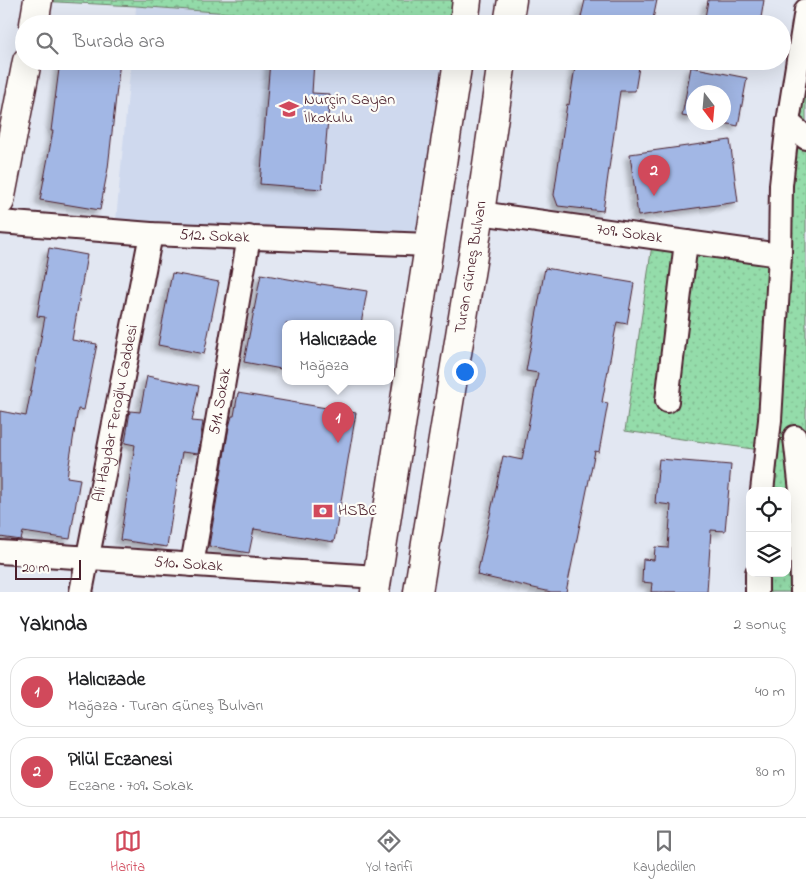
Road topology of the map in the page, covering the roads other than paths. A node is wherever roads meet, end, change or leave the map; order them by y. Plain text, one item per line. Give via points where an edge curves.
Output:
1 (38, 0) edge
2 (467, 0) edge
3 (512, 0) edge
4 (806, 10) edge
5 (36, 15) edge
6 (465, 15) edge
7 (510, 15) edge
8 (24, 70) edge
9 (457, 70) edge
10 (501, 70) edge
11 (788, 122) junction
12 (806, 138) edge
13 (0, 201) edge
14 (480, 213) junction
15 (0, 222) edge
16 (151, 234) junction
17 (249, 237) junction
18 (686, 242) junction
19 (429, 246) junction
20 (780, 255) junction
21 (667, 401) dead end
22 (800, 436) edge
23 (769, 439) junction
24 (763, 487) edge
25 (0, 552) edge
26 (794, 555) edge
27 (88, 558) junction
28 (192, 565) junction
29 (758, 577) edge
30 (376, 584) edge
31 (82, 592) edge
32 (418, 592) edge
33 (756, 592) edge
34 (802, 592) edge

1 - 5 main road
2 - 6 main road
3 - 7 main road
4 - 11 street
8 - 13 main road
9 - 19 main road
10 - 14 main road, Turan Güneş Bulvarı
11 - 12 street
11 - 20 street via 781,186
14 - 18 street, 709. Sokak
14 - 32 main road, Turan Güneş Bulvarı
15 - 16 street, 512. Sokak
16 - 17 street, 512. Sokak
16 - 27 street, Ali Haydar Feroğlu Caddesi
17 - 19 street, 512. Sokak
17 - 28 street, 511. Sokak
18 - 20 street, 709. Sokak
18 - 21 street
19 - 30 main road
20 - 23 street
22 - 23 street
22 - 26 street via 800,491
23 - 24 street
25 - 27 street, 510. Sokak
26 - 34 street
27 - 28 street, 510. Sokak
27 - 31 street, Ali Haydar Feroğlu Caddesi
28 - 30 street, 510. Sokak
29 - 33 street

